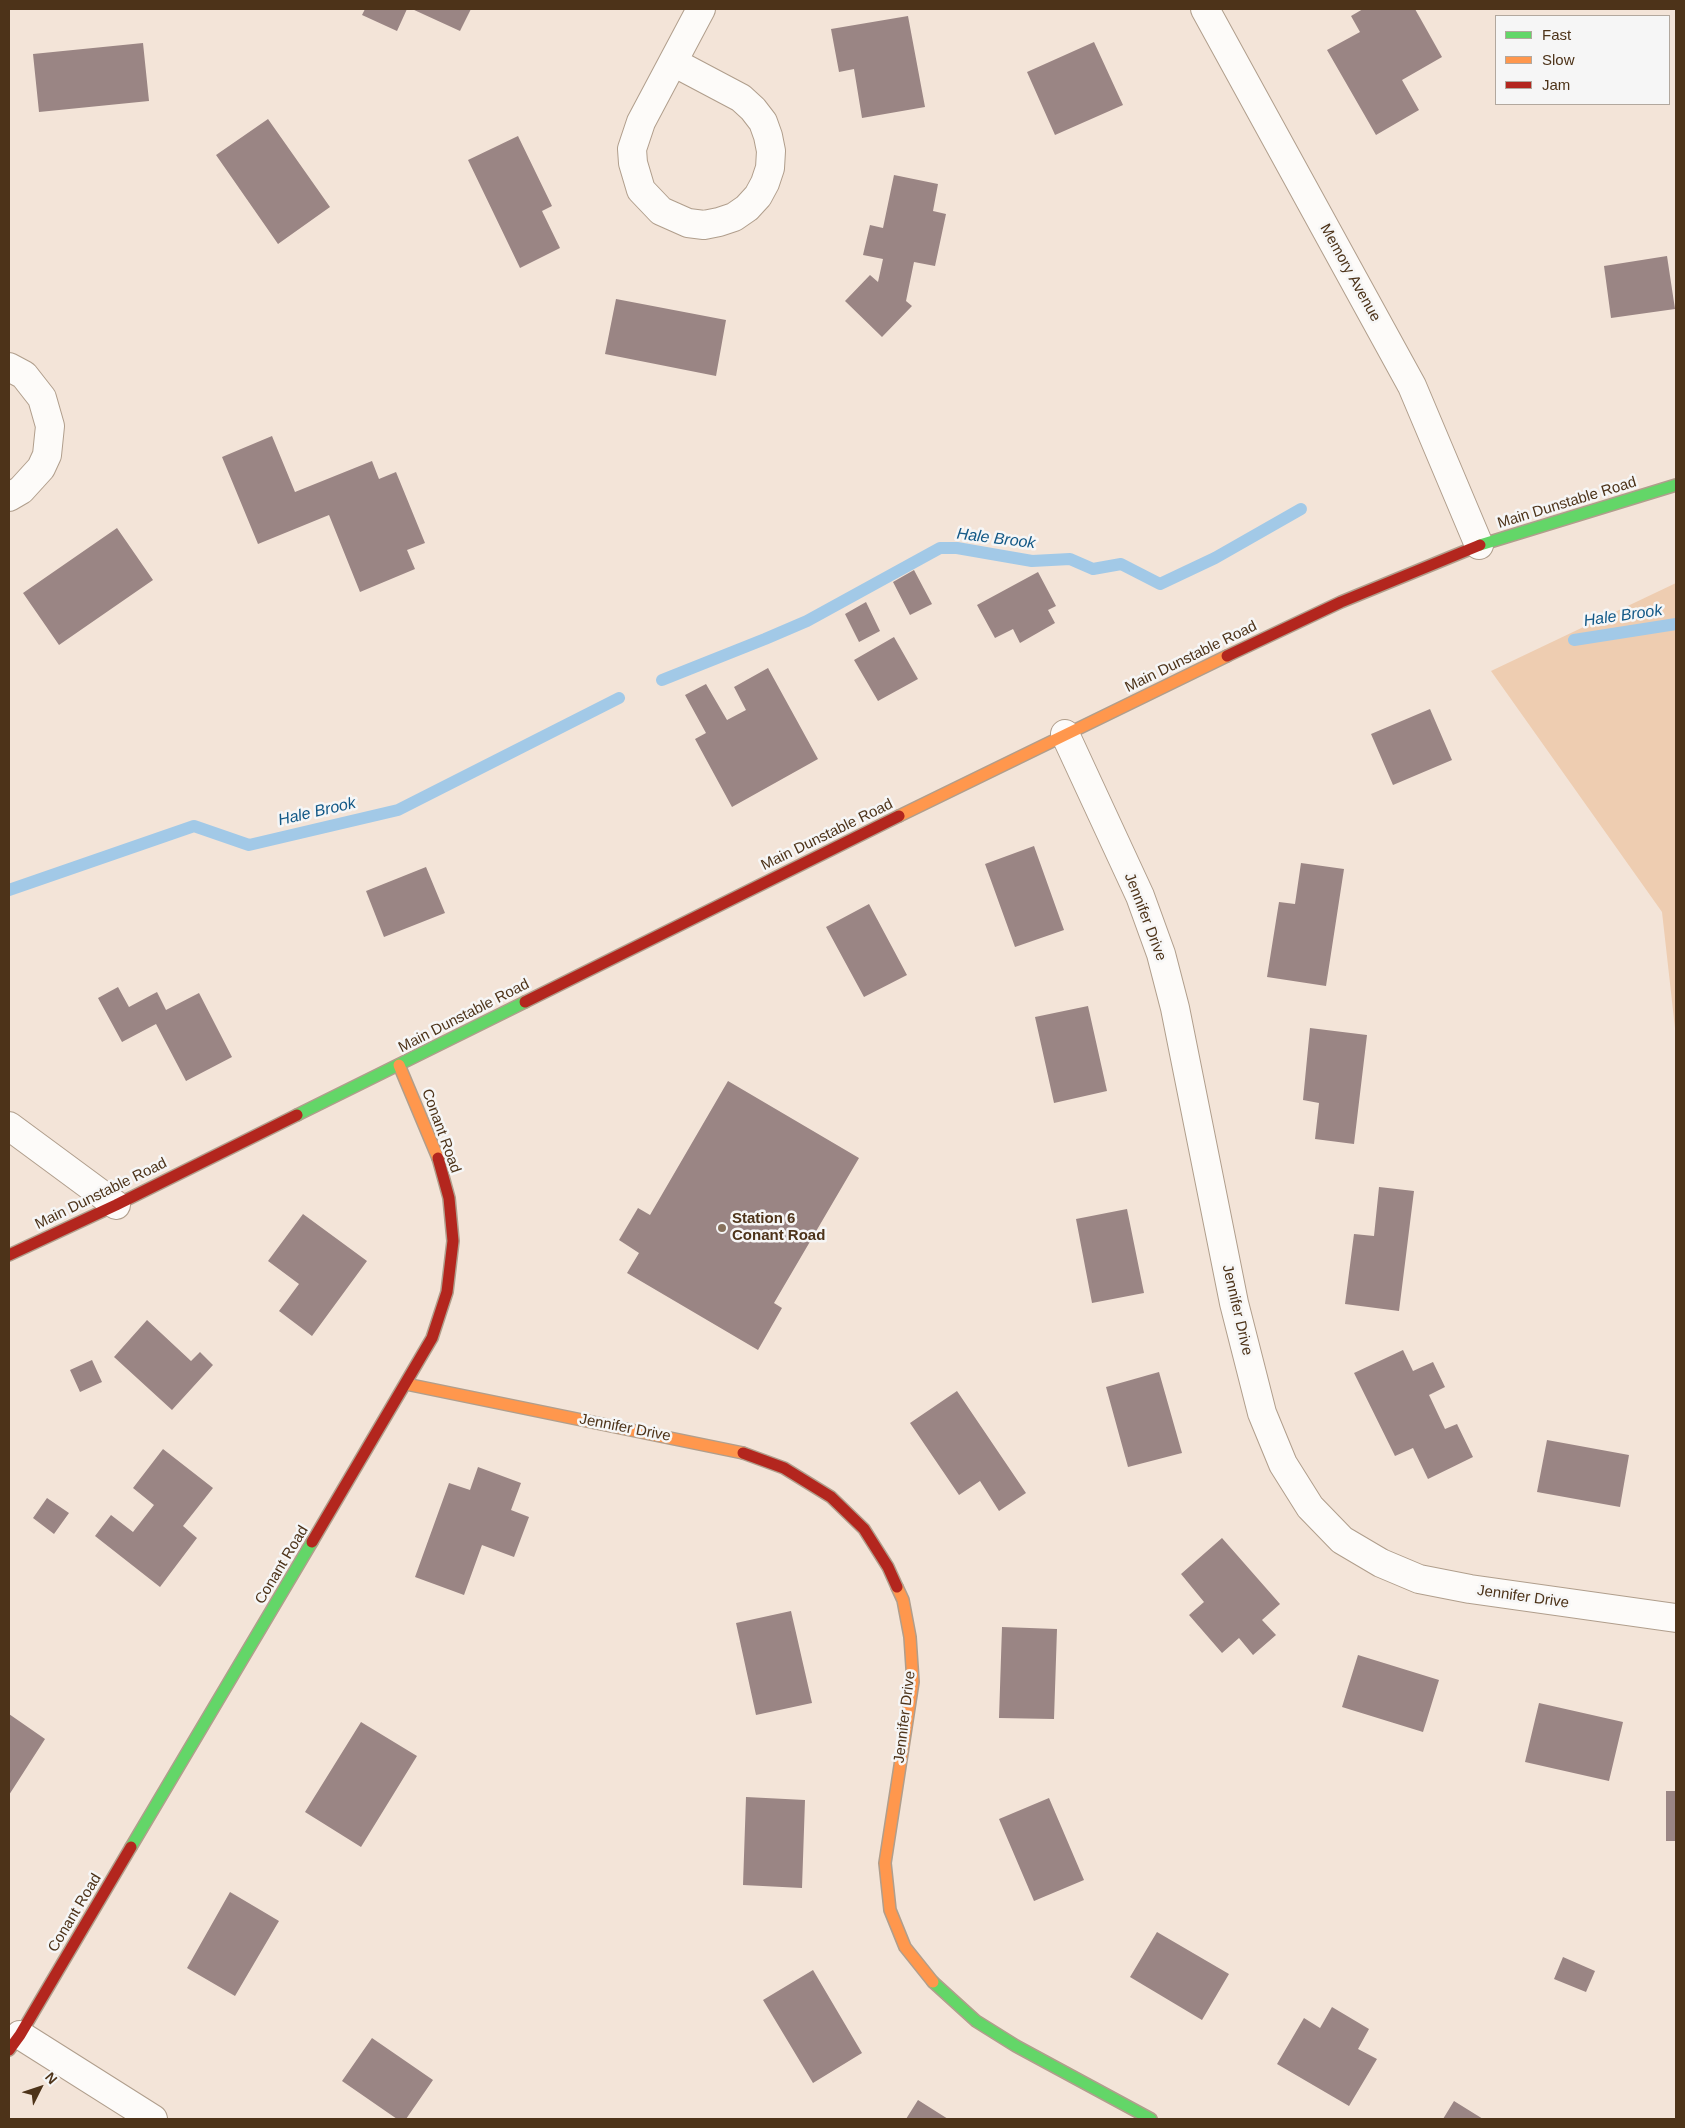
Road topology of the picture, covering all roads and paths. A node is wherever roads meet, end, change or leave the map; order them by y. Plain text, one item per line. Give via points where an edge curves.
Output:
1 (701, 9) edge
2 (1205, 9) edge
3 (673, 62) junction
4 (9, 367) edge
5 (1676, 485) edge
6 (9, 497) edge
7 (1479, 545) junction
8 (1065, 734) junction
9 (399, 1065) junction
10 (9, 1126) edge
11 (116, 1206) junction
12 (9, 1256) edge
13 (406, 1384) junction
14 (1676, 1618) edge
15 (14, 2042) edge
16 (153, 2119) edge
17 (1151, 2119) edge

1 - 3 street
2 - 7 street, Memory Avenue via 1412,386
3 - 3 street via 742,98 763,122 771,152 766,183 747,208 734,217 704,224 688,223 661,211 641,190 632,149 641,122
4 - 6 street via 24,375 42,398 50,426 50,440 41,468 21,490
5 - 7 street, Main Dunstable Road
7 - 8 street, Main Dunstable Road via 1341,602
8 - 9 street, Main Dunstable Road
8 - 14 street, Jennifer Drive via 1140,896 1161,954 1177,1018 1234,1303 1262,1413 1283,1464 1310,1508 1342,1540 1381,1563 1419,1579
9 - 11 street, Main Dunstable Road
9 - 13 street, Conant Road via 436,1152 449,1198 453,1241 447,1292 432,1338
10 - 11 street
11 - 12 street, Main Dunstable Road
13 - 15 street, Conant Road
13 - 17 street, Jennifer Drive via 738,1451 784,1468 831,1497 864,1530 888,1567 903,1600 910,1637 913,1682 885,1863 890,1910 905,1946 936,1986 976,2021
15 - 16 street

